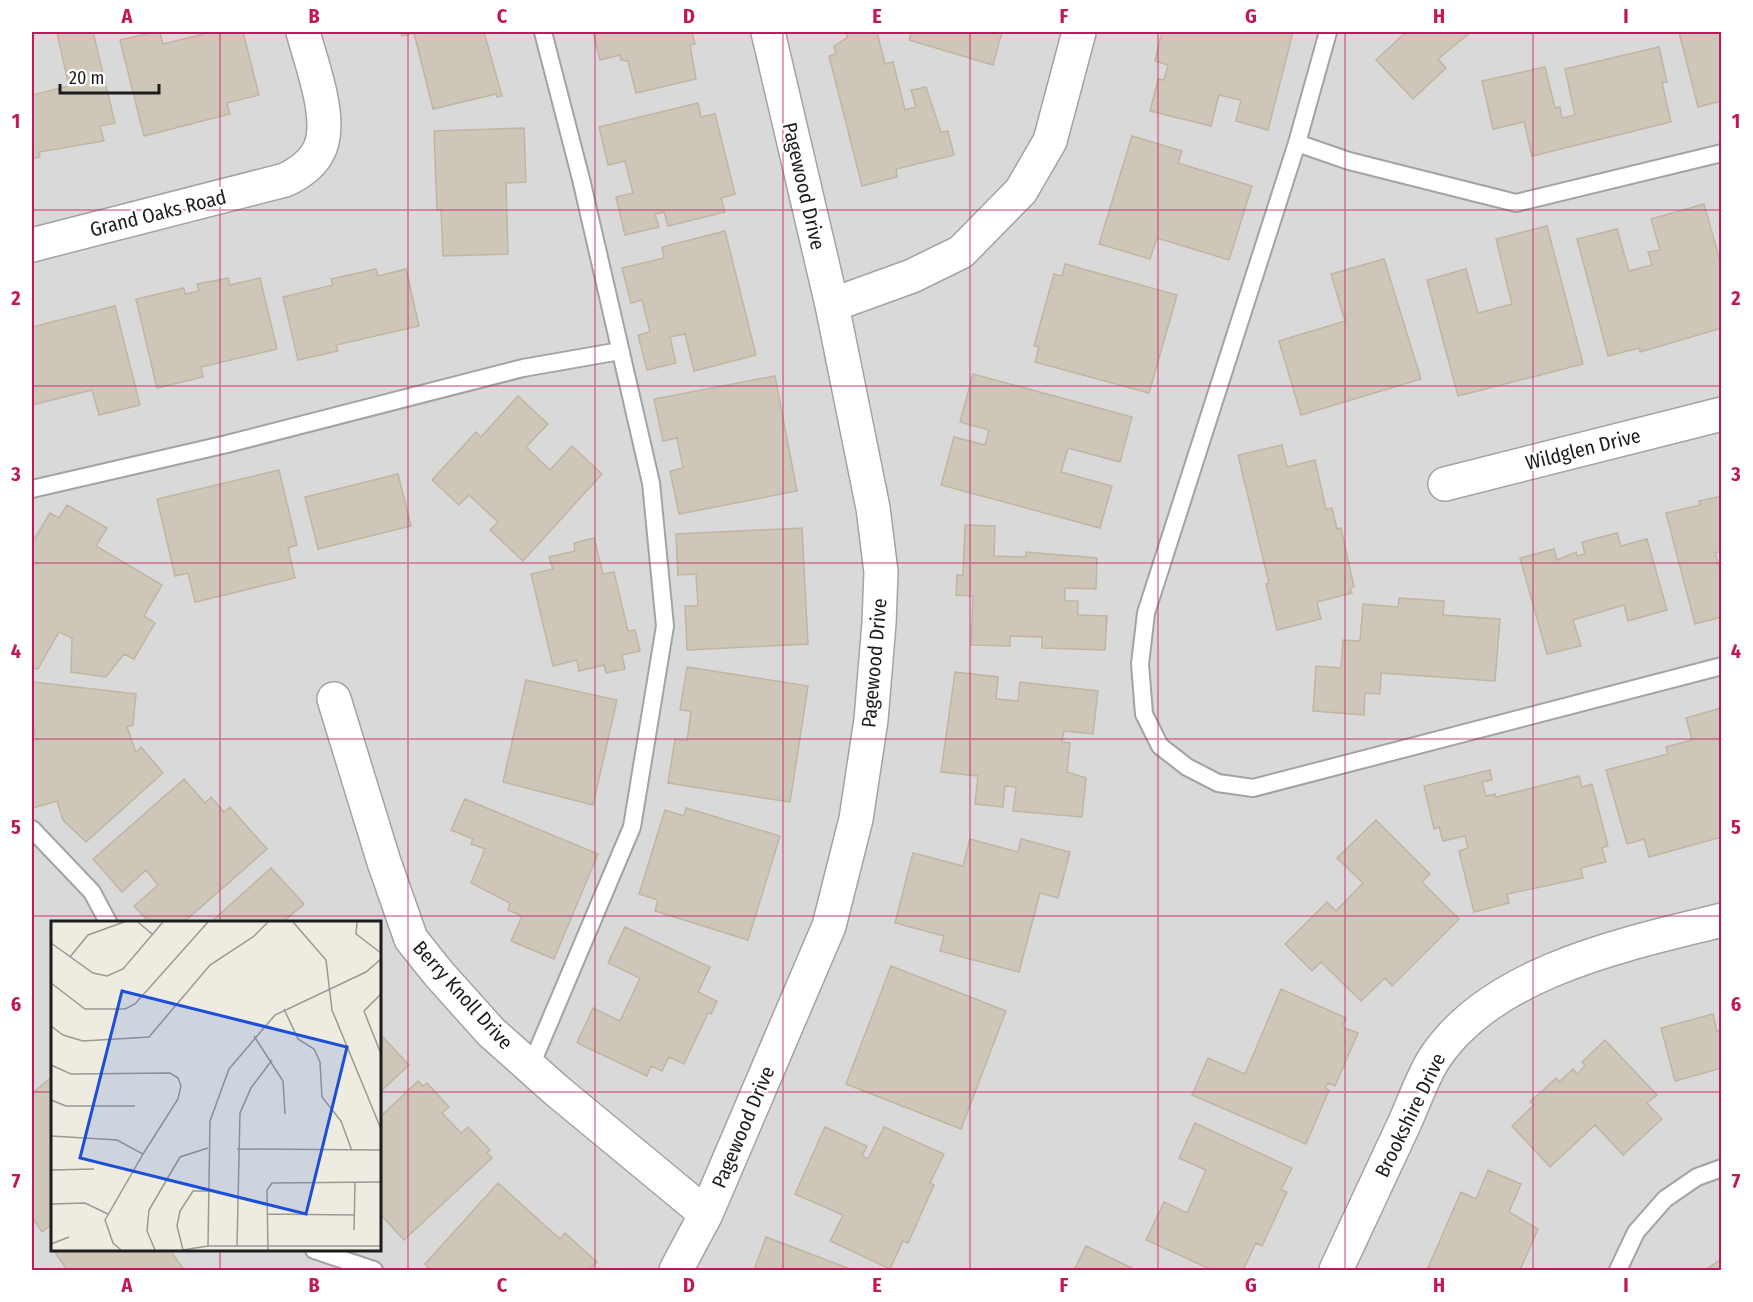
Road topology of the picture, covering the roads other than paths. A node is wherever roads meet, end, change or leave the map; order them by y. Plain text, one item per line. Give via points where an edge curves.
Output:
1 (303, 32) edge
2 (543, 32) edge
3 (768, 32) edge
4 (1079, 32) edge
5 (1328, 32) edge
6 (1298, 143) junction
7 (1722, 153) edge
8 (32, 245) edge
9 (832, 305) junction
10 (620, 351) junction
11 (1722, 414) edge
12 (1445, 484) dead end
13 (32, 489) edge
14 (1722, 666) edge
15 (334, 699) dead end
16 (32, 829) edge
17 (1722, 920) edge
18 (107, 921) edge
19 (530, 1068) junction
20 (1722, 1168) edge
21 (706, 1214) junction
22 (317, 1251) edge
23 (374, 1270) edge
24 (676, 1270) edge
25 (1336, 1270) edge
26 (1618, 1270) edge

1 - 8 street, Grand Oaks Road via 325,124 319,153 303,171 285,180
2 - 10 lane
3 - 9 street, Pagewood Drive
4 - 9 street via 1050,141 1021,191 961,252 912,276
5 - 6 lane
6 - 7 lane via 1516,203
6 - 14 lane via 1146,613 1140,664 1144,714 1160,746 1187,767 1218,783 1253,788
9 - 21 street, Pagewood Drive via 873,508 881,573 871,720 856,819 829,926
10 - 13 lane via 523,368
10 - 19 lane via 651,483 665,626 632,827
11 - 12 street, Wildglen Drive
15 - 19 street, Berry Knoll Drive via 411,939 466,1005
16 - 18 lane via 92,892
17 - 25 street, Brookshire Drive via 1569,962 1507,993 1473,1016 1435,1056
19 - 21 street, Berry Knoll Drive
20 - 26 lane via 1697,1177 1665,1199 1636,1232
21 - 24 street, Pagewood Drive
22 - 23 lane

